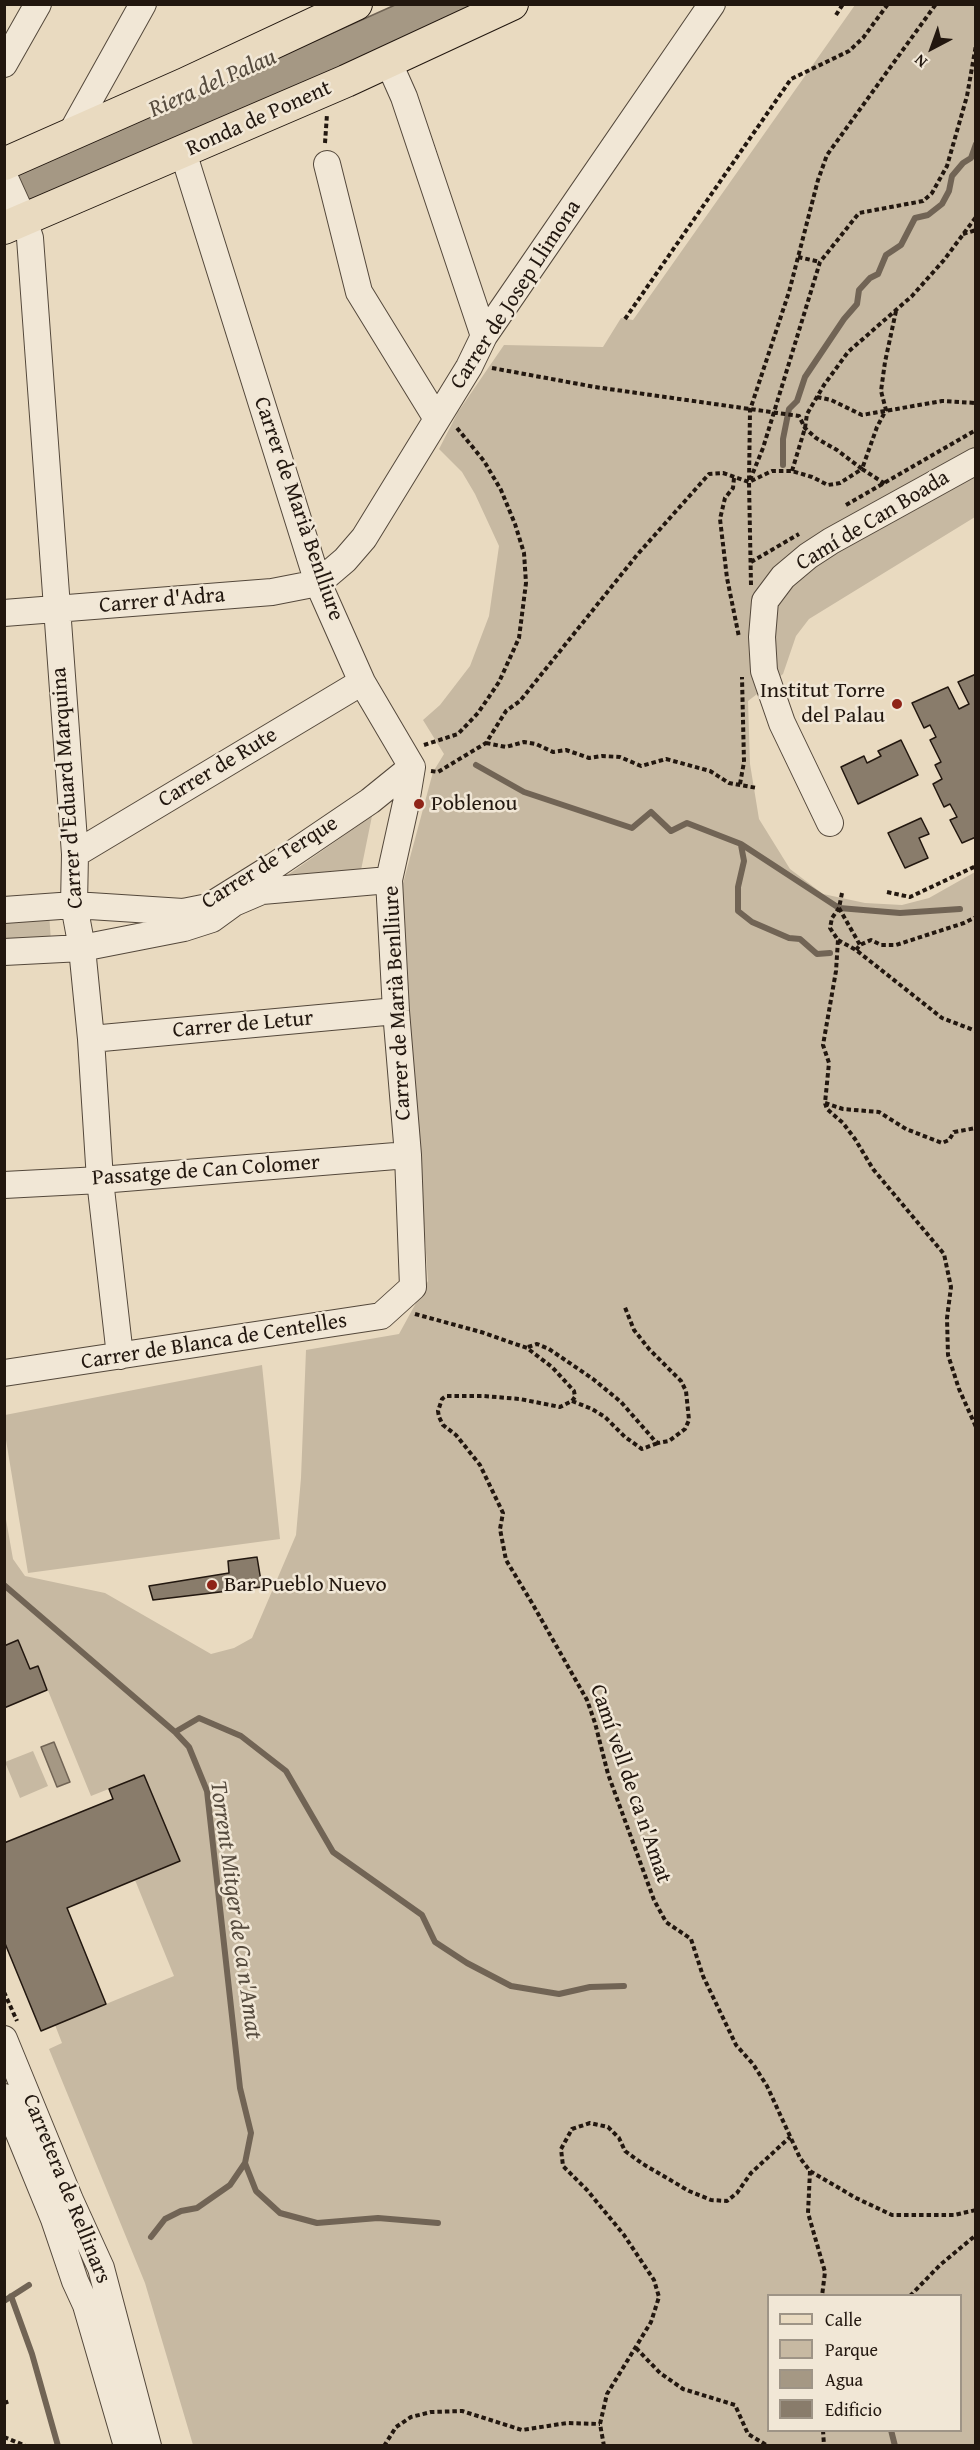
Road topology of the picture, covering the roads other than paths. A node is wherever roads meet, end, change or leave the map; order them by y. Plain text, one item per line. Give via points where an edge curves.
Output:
1 (38, 4) edge
2 (143, 4) edge
3 (356, 4) edge
4 (512, 4) edge
5 (712, 4) edge
6 (388, 61) junction
7 (4, 64) edge
8 (70, 135) junction
9 (183, 152) junction
10 (4, 164) edge
11 (327, 164) road end
12 (4, 176) edge
13 (14, 224) edge
14 (484, 336) junction
15 (444, 419) junction
16 (975, 461) edge
17 (318, 583) junction
18 (56, 609) junction
19 (4, 613) edge
20 (362, 682) junction
21 (409, 762) junction
22 (830, 823) dead end
23 (75, 854) junction
24 (389, 880) junction
25 (74, 905) junction
26 (4, 910) edge
27 (82, 948) junction
28 (4, 952) edge
29 (396, 1011) junction
30 (91, 1039) junction
31 (408, 1155) junction
32 (100, 1180) junction
33 (4, 1185) edge
34 (381, 1316) joint
35 (120, 1356) junction
36 (4, 1373) edge
37 (4, 2039) edge
38 (4, 2097) edge
39 (127, 2445) edge
40 (148, 2445) edge

1 - 7 street
2 - 8 street
3 - 8 main road
4 - 6 main road, Ronda de Ponent
5 - 14 street, Carrer de Josep Llimona
6 - 9 main road, Ronda de Ponent
6 - 14 street via 404,97
8 - 10 main road
9 - 13 main road, Ronda de Ponent
9 - 17 street, Carrer de Marià Benlliure
11 - 15 street via 360,291
12 - 13 street, Carrer d'Eduard Marquina
13 - 18 street, Carrer d'Eduard Marquina via 30,238
14 - 15 street, Carrer de Josep Llimona
15 - 17 street, Carrer de Josep Llimona via 364,538
16 - 22 street, Camí de Can Boada via 831,541 783,577 765,601 753,673
17 - 18 street, Carrer d'Adra via 272,592
17 - 20 street, Carrer de Marià Benlliure
18 - 19 street, Carrer d'Adra
18 - 23 street, Carrer d'Eduard Marquina
20 - 21 street, Carrer de Marià Benlliure
20 - 23 street, Carrer de Rute
21 - 24 street, Carrer de Marià Benlliure via 406,803
21 - 25 street, Carrer de Terque via 370,801 208,907 183,912
23 - 25 street, Carrer d'Eduard Marquina
24 - 27 street, Carrer de Terque via 262,891 234,903 212,919
24 - 29 street, Carrer de Marià Benlliure
25 - 26 street, Carrer de Terque
25 - 27 street, Carrer d'Eduard Marquina
27 - 28 street, Carrer de Terque
27 - 30 street, Carrer d'Eduard Marquina
29 - 30 street, Carrer de Letur
29 - 31 street, Carrer de Marià Benlliure
30 - 32 street, Carrer d'Eduard Marquina
31 - 32 street, Passatge de Can Colomer
31 - 34 street, Carrer de Marià Benlliure via 413,1287
32 - 33 street, Passatge de Can Colomer
32 - 35 street, Carrer d'Eduard Marquina
34 - 35 street, Carrer de Blanca de Centelles
35 - 36 street, Carrer de Blanca de Centelles
37 - 40 street, Carretera de Rellinars via 101,2268
38 - 39 street, Carretera de Rellinars via 86,2305

